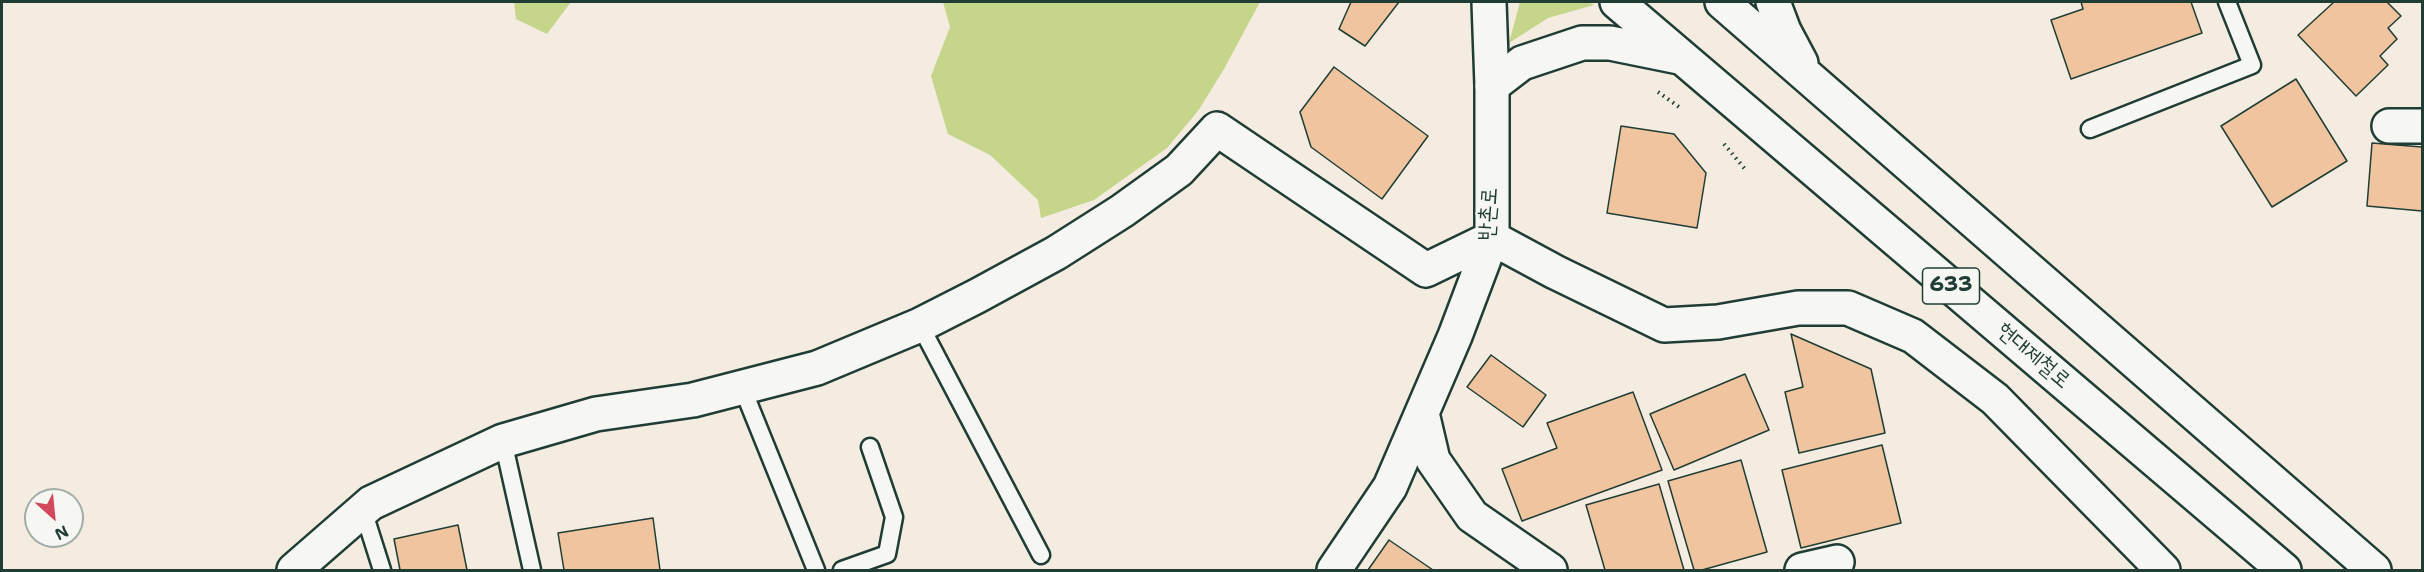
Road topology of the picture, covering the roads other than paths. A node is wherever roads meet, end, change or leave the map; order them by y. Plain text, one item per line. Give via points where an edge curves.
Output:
1 (1489, 2) edge
2 (1617, 2) edge
3 (1722, 2) edge
4 (1773, 2) edge
5 (2226, 2) edge
6 (1684, 58) junction
7 (1809, 77) junction
8 (1492, 86) junction
9 (2389, 126) dead end
10 (2422, 126) edge
11 (2090, 129) dead end
12 (1491, 238) junction
13 (920, 325) junction
14 (742, 387) junction
15 (1422, 413) junction
16 (503, 441) junction
17 (870, 447) dead end
18 (363, 510) junction
19 (1041, 555) dead end
20 (1836, 562) dead end
21 (294, 570) edge
22 (382, 570) edge
23 (531, 570) edge
24 (816, 570) edge
25 (842, 570) edge
26 (1334, 570) edge
27 (1550, 570) edge
28 (1802, 570) edge
29 (2163, 570) edge
30 (2284, 570) edge
31 (2374, 570) edge

1 - 8 main road, 반촌로
2 - 6 main road, 현대제철로 / 633
3 - 7 main road, 633
4 - 7 main road
5 - 11 lane via 2252,64
6 - 8 main road via 1610,43 1582,43 1522,63
6 - 30 main road, 현대제철로 / 633
7 - 31 main road, 633
8 - 12 main road, 반촌로
9 - 10 main road
12 - 13 main road via 1426,270 1217,129 1179,170 1122,211 1056,253
12 - 15 main road, 반촌로
12 - 29 main road via 1664,325 1718,322 1798,308 1848,308 1913,336 1995,399
13 - 14 main road via 817,368
13 - 19 lane
14 - 16 main road via 693,400 596,414
14 - 24 lane
15 - 26 main road, 반촌로 via 1390,487
15 - 27 main road via 1433,460 1472,516
16 - 18 main road
16 - 23 lane
17 - 25 lane via 894,517 887,554
18 - 21 main road
18 - 22 lane
20 - 28 main road

